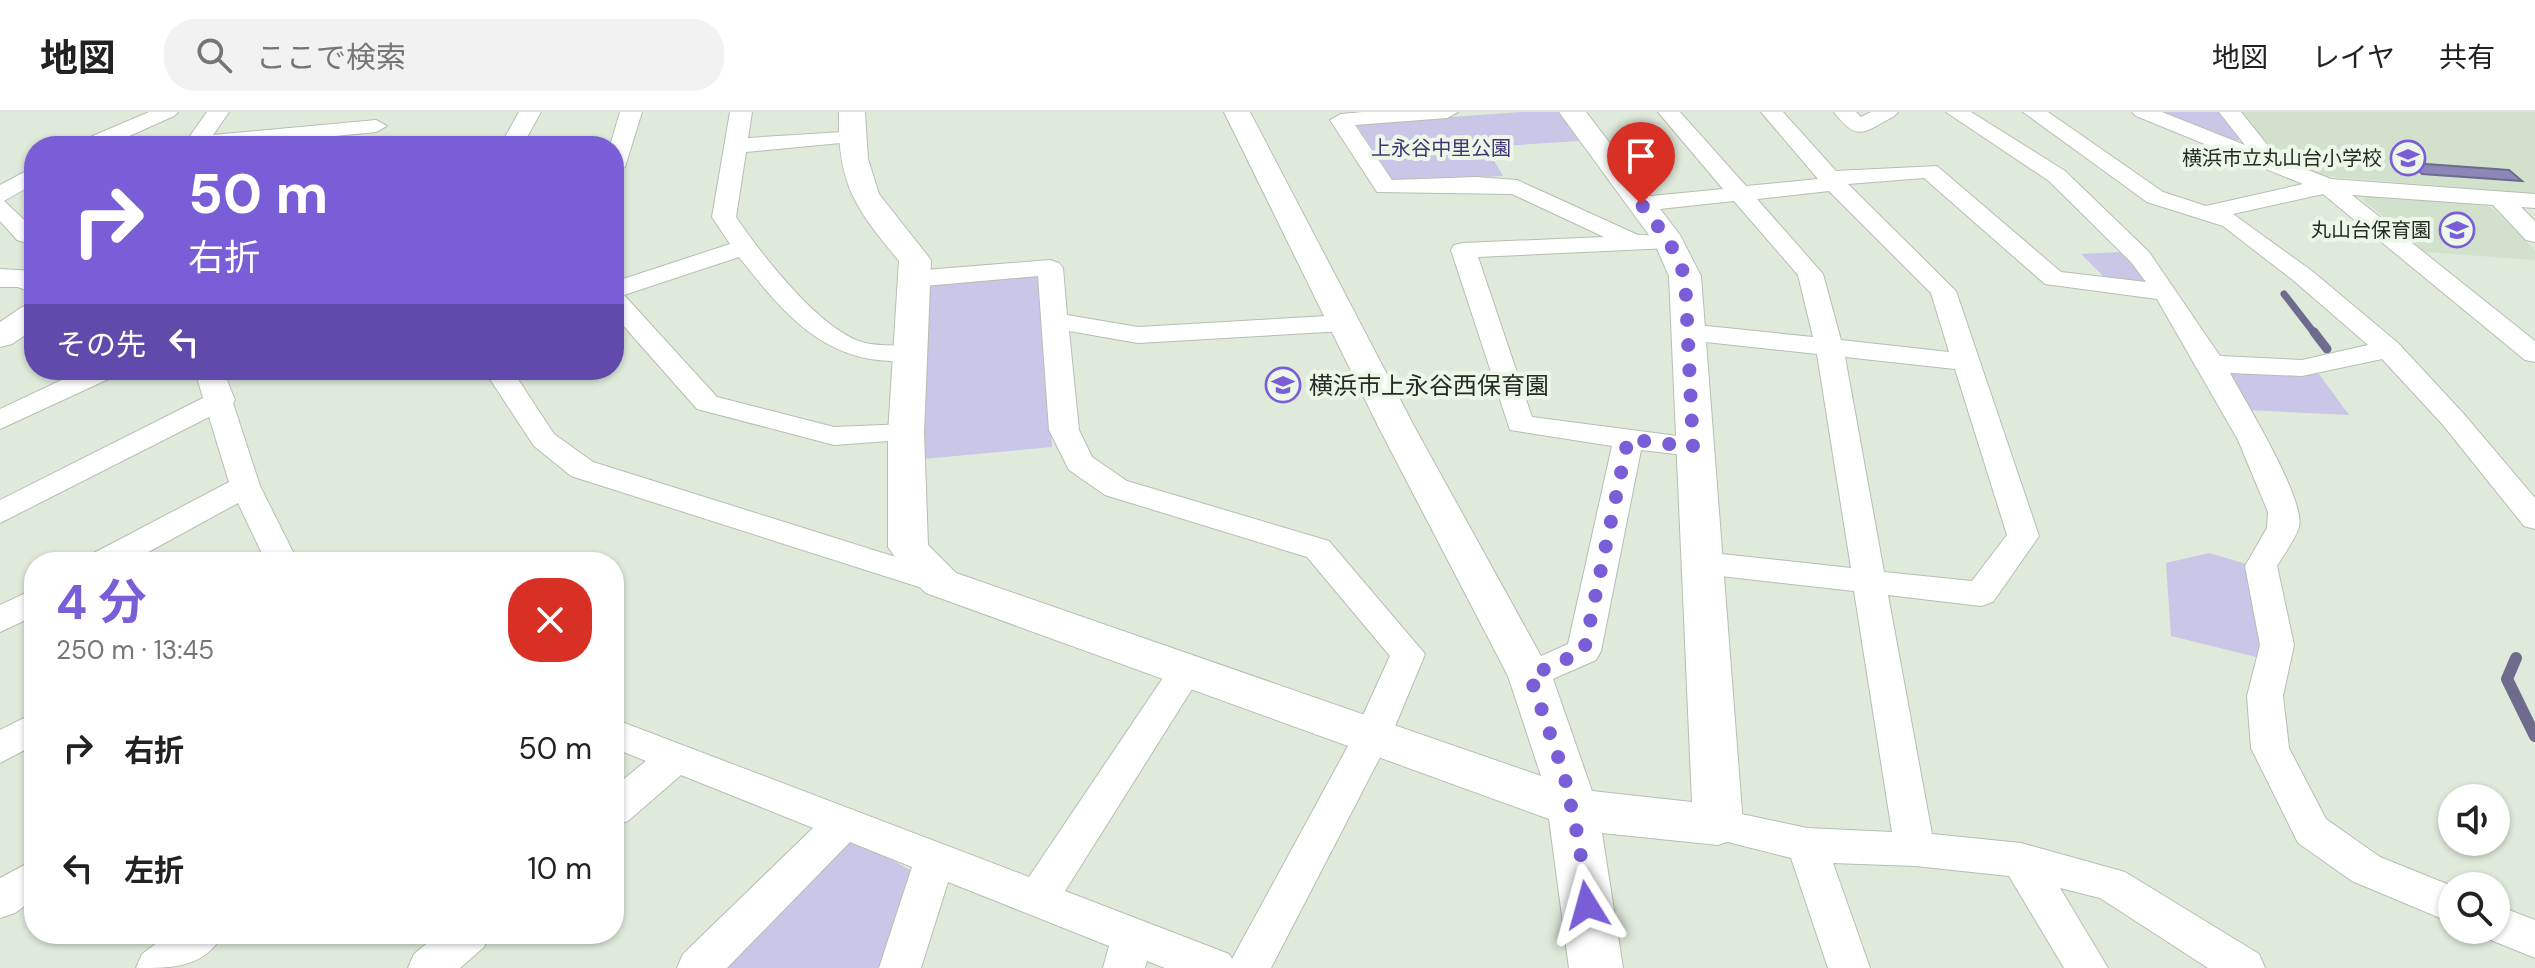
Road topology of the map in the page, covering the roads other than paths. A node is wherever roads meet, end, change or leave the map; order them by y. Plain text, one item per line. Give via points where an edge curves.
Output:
1 (167, 112) edge
2 (218, 112) edge
3 (530, 112) edge
4 (631, 112) edge
5 (741, 112) edge
6 (1237, 112) edge
7 (1447, 112) edge
8 (1572, 112) edge
9 (1669, 112) edge
10 (1772, 112) edge
11 (1845, 112) edge
12 (1887, 112) edge
13 (1957, 112) edge
14 (2034, 112) edge
15 (2143, 112) edge
16 (2230, 112) edge
17 (852, 124) edge
18 (375, 128) edge
19 (112, 136) edge
20 (201, 136) edge
21 (285, 136) edge
22 (517, 136) edge
23 (624, 136) edge
24 (734, 146) junction
25 (2270, 163) junction
26 (1832, 181) junction
27 (24, 186) edge
28 (2327, 186) junction
29 (1742, 194) junction
30 (2500, 199) junction
31 (2535, 201) edge
32 (1641, 204) junction
33 (8, 205) edge
34 (2209, 212) junction
35 (24, 232) edge
36 (2535, 235) edge
37 (1652, 242) junction
38 (743, 248) junction
39 (0, 278) edge
40 (24, 278) edge
41 (913, 279) junction
42 (624, 287) edge
43 (2166, 292) junction
44 (624, 310) edge
45 (24, 321) edge
46 (1054, 321) junction
47 (1345, 323) junction
48 (1687, 332) junction
49 (0, 337) edge
50 (1829, 346) junction
51 (2388, 349) junction
52 (912, 354) junction
53 (2535, 354) edge
54 (1966, 362) junction
55 (2211, 364) junction
56 (84, 380) edge
57 (213, 380) edge
58 (505, 380) edge
59 (221, 400) junction
60 (0, 420) edge
61 (906, 433) junction
62 (1628, 439) junction
63 (1693, 447) junction
64 (245, 486) junction
65 (0, 513) edge
66 (2535, 519) edge
67 (123, 552) edge
68 (277, 552) edge
69 (1703, 563) junction
70 (1868, 580) junction
71 (941, 583) junction
72 (24, 607) edge
73 (0, 620) edge
74 (1187, 669) junction
75 (1530, 676) junction
76 (24, 733) edge
77 (1372, 736) junction
78 (624, 737) edge
79 (0, 748) edge
80 (676, 757) junction
81 (624, 801) edge
82 (1570, 806) junction
83 (844, 823) junction
84 (1718, 825) junction
85 (1807, 845) junction
86 (1915, 849) junction
87 (935, 858) junction
88 (2021, 860) junction
89 (24, 884) edge
90 (1037, 899) junction
91 (2438, 899) edge
92 (0, 900) edge
93 (2510, 929) edge
94 (2535, 939) edge
95 (189, 944) edge
96 (457, 944) edge
97 (1129, 952) edge
98 (157, 968) edge
99 (429, 968) edge
100 (698, 968) edge
101 (900, 968) edge
102 (1214, 968) edge
103 (1249, 968) edge
104 (1596, 968) edge
105 (1849, 968) edge
106 (2087, 968) edge
107 (2244, 968) edge

1 - 19 street
2 - 20 street
3 - 22 street
4 - 23 street
5 - 24 street
6 - 47 street
7 - 37 street via 1341,120 1385,187 1517,187
8 - 32 street
9 - 29 street
10 - 26 street
11 - 12 street via 1858,127
13 - 43 street via 2057,176 2140,257
14 - 34 street via 2155,197
15 - 25 street
16 - 25 street
17 - 24 street
17 - 41 street via 855,172 868,205 915,260
18 - 21 street
24 - 38 street via 724,217
25 - 28 street
26 - 29 street
26 - 43 street via 1929,171 2054,279
26 - 54 street via 1943,291
27 - 33 street
28 - 30 street
28 - 34 street
28 - 53 street
29 - 32 street
29 - 50 street via 1810,274
30 - 31 street
30 - 36 street
32 - 37 street
33 - 35 street
34 - 51 street via 2231,221 2303,276
37 - 48 street via 1685,276
37 - 62 street via 1463,250 1520,424
38 - 42 street
38 - 52 street via 818,328 856,349
39 - 40 street
41 - 46 street via 1050,268
41 - 52 street
43 - 55 street
44 - 61 street via 707,403 834,436
45 - 49 street
46 - 47 street via 1138,335
46 - 77 street via 1064,430 1080,463 1116,488 1318,549 1408,654
47 - 75 street
48 - 50 street
48 - 63 street
50 - 54 street
50 - 70 street
51 - 55 street via 2302,368
51 - 66 street
52 - 61 street
54 - 70 street via 2023,536 1981,594
55 - 91 street via 2253,440 2284,512 2283,528 2261,566 2277,645 2265,696 2270,748 2312,831 2366,869
56 - 60 street
57 - 59 street
58 - 71 street via 544,440 582,469
59 - 64 street
59 - 65 street
61 - 71 street via 908,547
62 - 63 street
62 - 75 street via 1584,651
63 - 69 street
64 - 67 street
64 - 68 street
69 - 70 street
69 - 84 street
70 - 86 street
71 - 74 street
72 - 73 street
74 - 77 street
74 - 90 street
75 - 82 street
76 - 79 street
77 - 82 street
77 - 103 street
78 - 80 street
80 - 81 street
80 - 83 street
82 - 84 street
82 - 104 street
83 - 87 street
83 - 100 street
84 - 85 street
85 - 86 street
85 - 105 street
86 - 88 street
87 - 90 street
87 - 101 street
88 - 106 street
88 - 107 street via 2111,884
89 - 92 street
90 - 97 street
93 - 94 street
95 - 98 street
96 - 99 street
97 - 102 street

